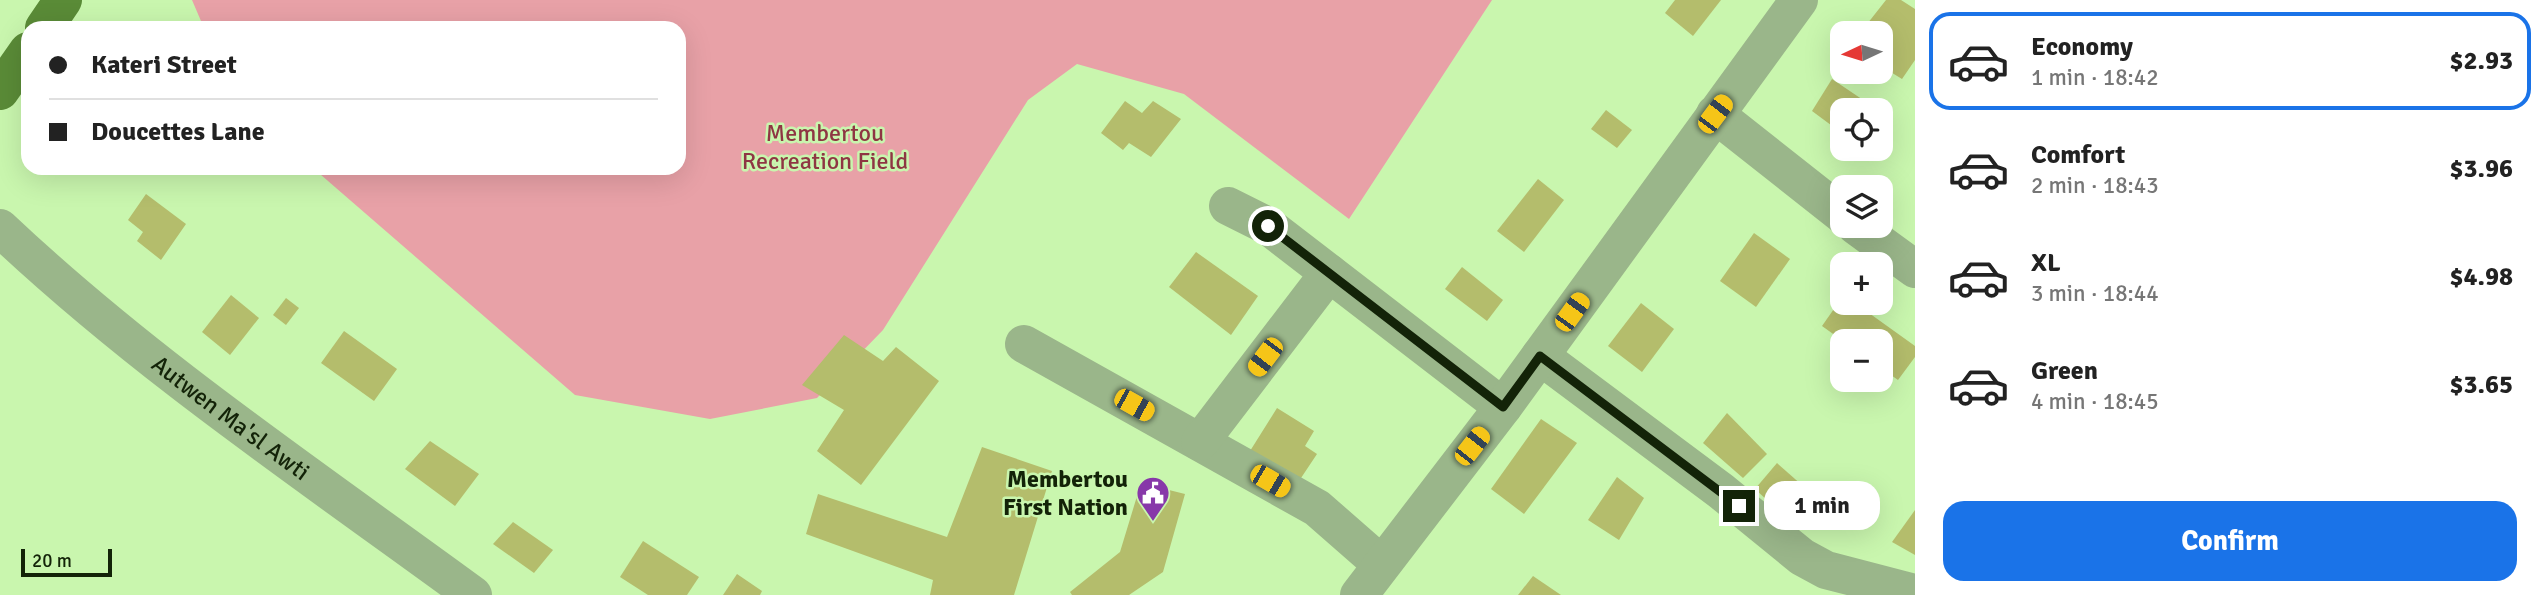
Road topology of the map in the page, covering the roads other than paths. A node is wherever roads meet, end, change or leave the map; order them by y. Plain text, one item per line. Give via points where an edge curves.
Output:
1 (63, 0) edge
2 (1800, 0) edge
3 (49, 21) edge
4 (21, 61) edge
5 (0, 92) edge
6 (1715, 114) junction
7 (1830, 205) edge
8 (1228, 206) dead end
9 (0, 228) edge
10 (1873, 238) edge
11 (1915, 268) edge
12 (1329, 273) junction
13 (1024, 344) dead end
14 (1540, 356) junction
15 (1503, 407) junction
16 (1200, 442) junction
17 (1381, 564) junction
18 (1915, 593) edge
19 (473, 595) edge
20 (1359, 595) edge

1 - 3 main road
2 - 6 street
4 - 5 main road
6 - 7 street
6 - 14 street
8 - 12 street via 1268,226
9 - 19 street, Autwen Ma'sl Awti via 139,350
10 - 11 street
12 - 15 street
12 - 16 street
13 - 16 street
14 - 15 street
14 - 18 street via 1802,557 1826,570
15 - 17 street
16 - 17 street via 1317,508
17 - 20 street

